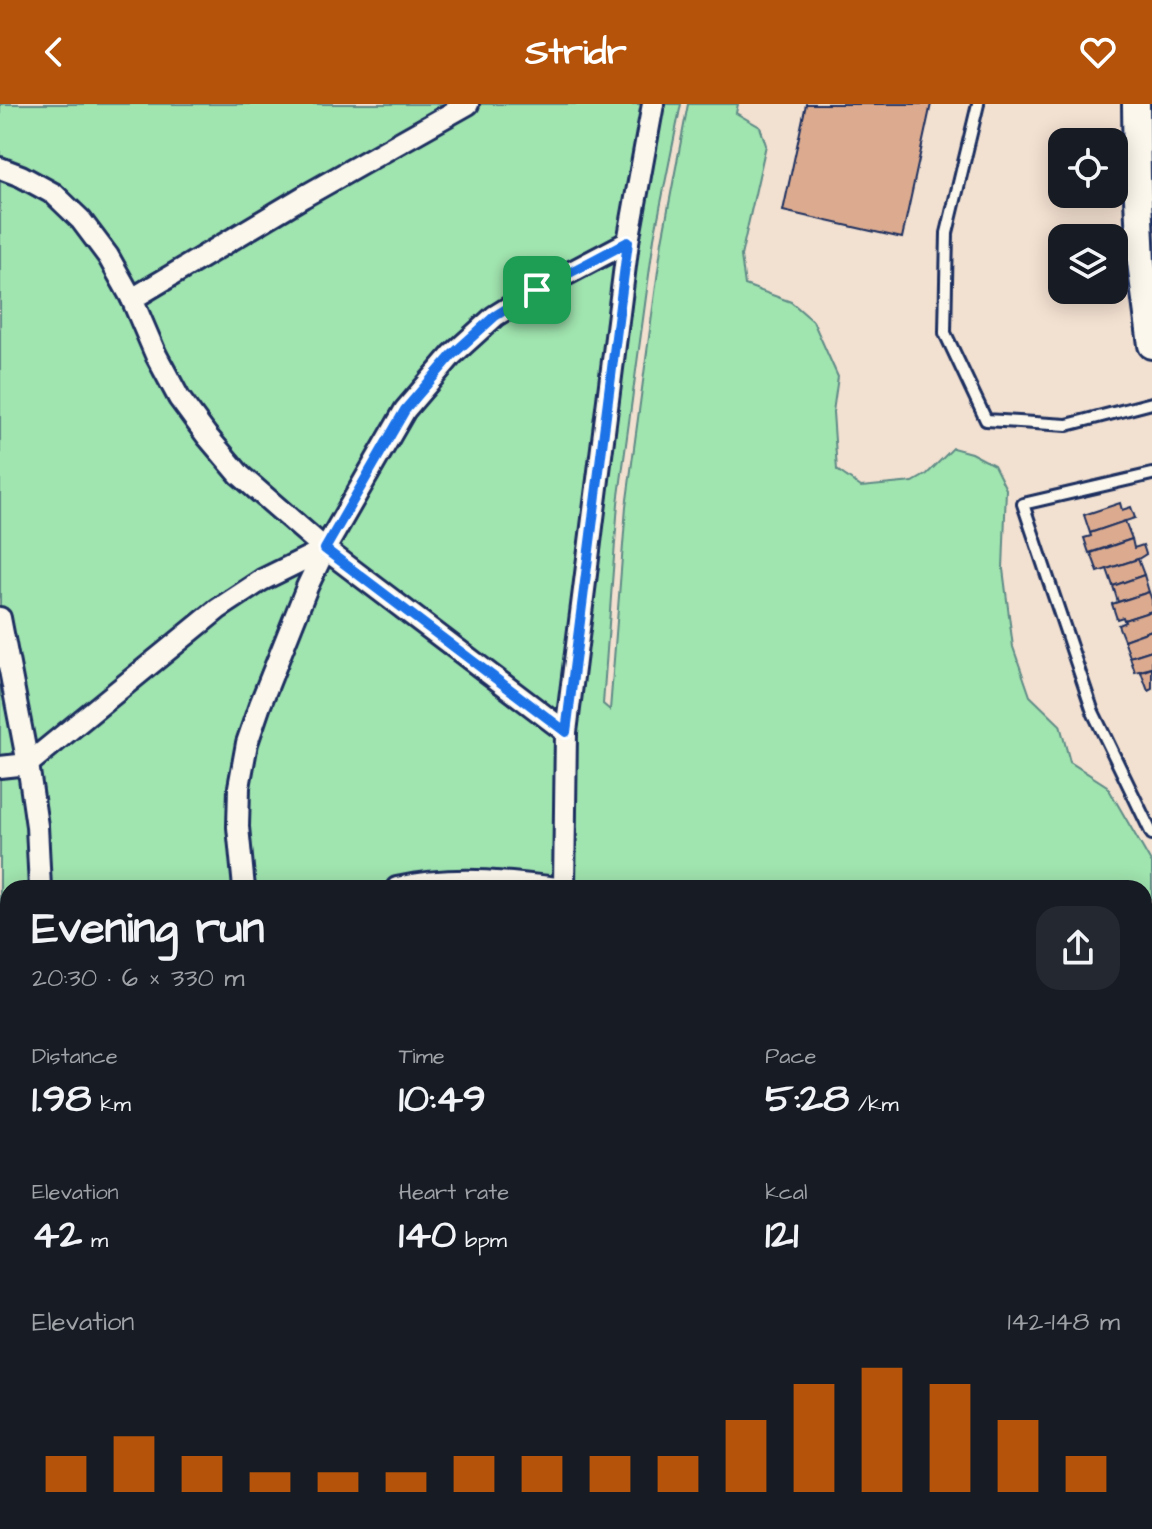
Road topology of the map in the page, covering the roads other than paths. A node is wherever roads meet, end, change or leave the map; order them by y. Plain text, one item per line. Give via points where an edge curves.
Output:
1 (468, 104) edge
2 (653, 104) edge
3 (978, 104) edge
4 (1136, 104) edge
5 (0, 168) edge
6 (628, 242) junction
7 (1146, 262) edge
8 (132, 299) junction
9 (1152, 345) edge
10 (1152, 403) edge
11 (1152, 474) edge
12 (325, 549) junction
13 (0, 618) edge
14 (566, 732) junction
15 (28, 764) junction
16 (0, 767) edge
17 (1152, 834) edge
18 (40, 880) edge
19 (243, 880) edge
20 (564, 880) edge

1 - 8 street
2 - 6 street
3 - 10 lane via 947,233 945,333 986,420 1067,425
4 - 7 street
5 - 8 street via 54,194 81,220
6 - 12 street via 495,316 452,355 405,410
6 - 14 street
7 - 9 street
8 - 12 street via 179,398 207,436 240,475
11 - 17 lane via 1023,504 1093,712
12 - 14 street
12 - 15 street via 218,609
12 - 19 street via 247,743 239,787
13 - 15 street
14 - 20 street
15 - 16 street
15 - 18 street

